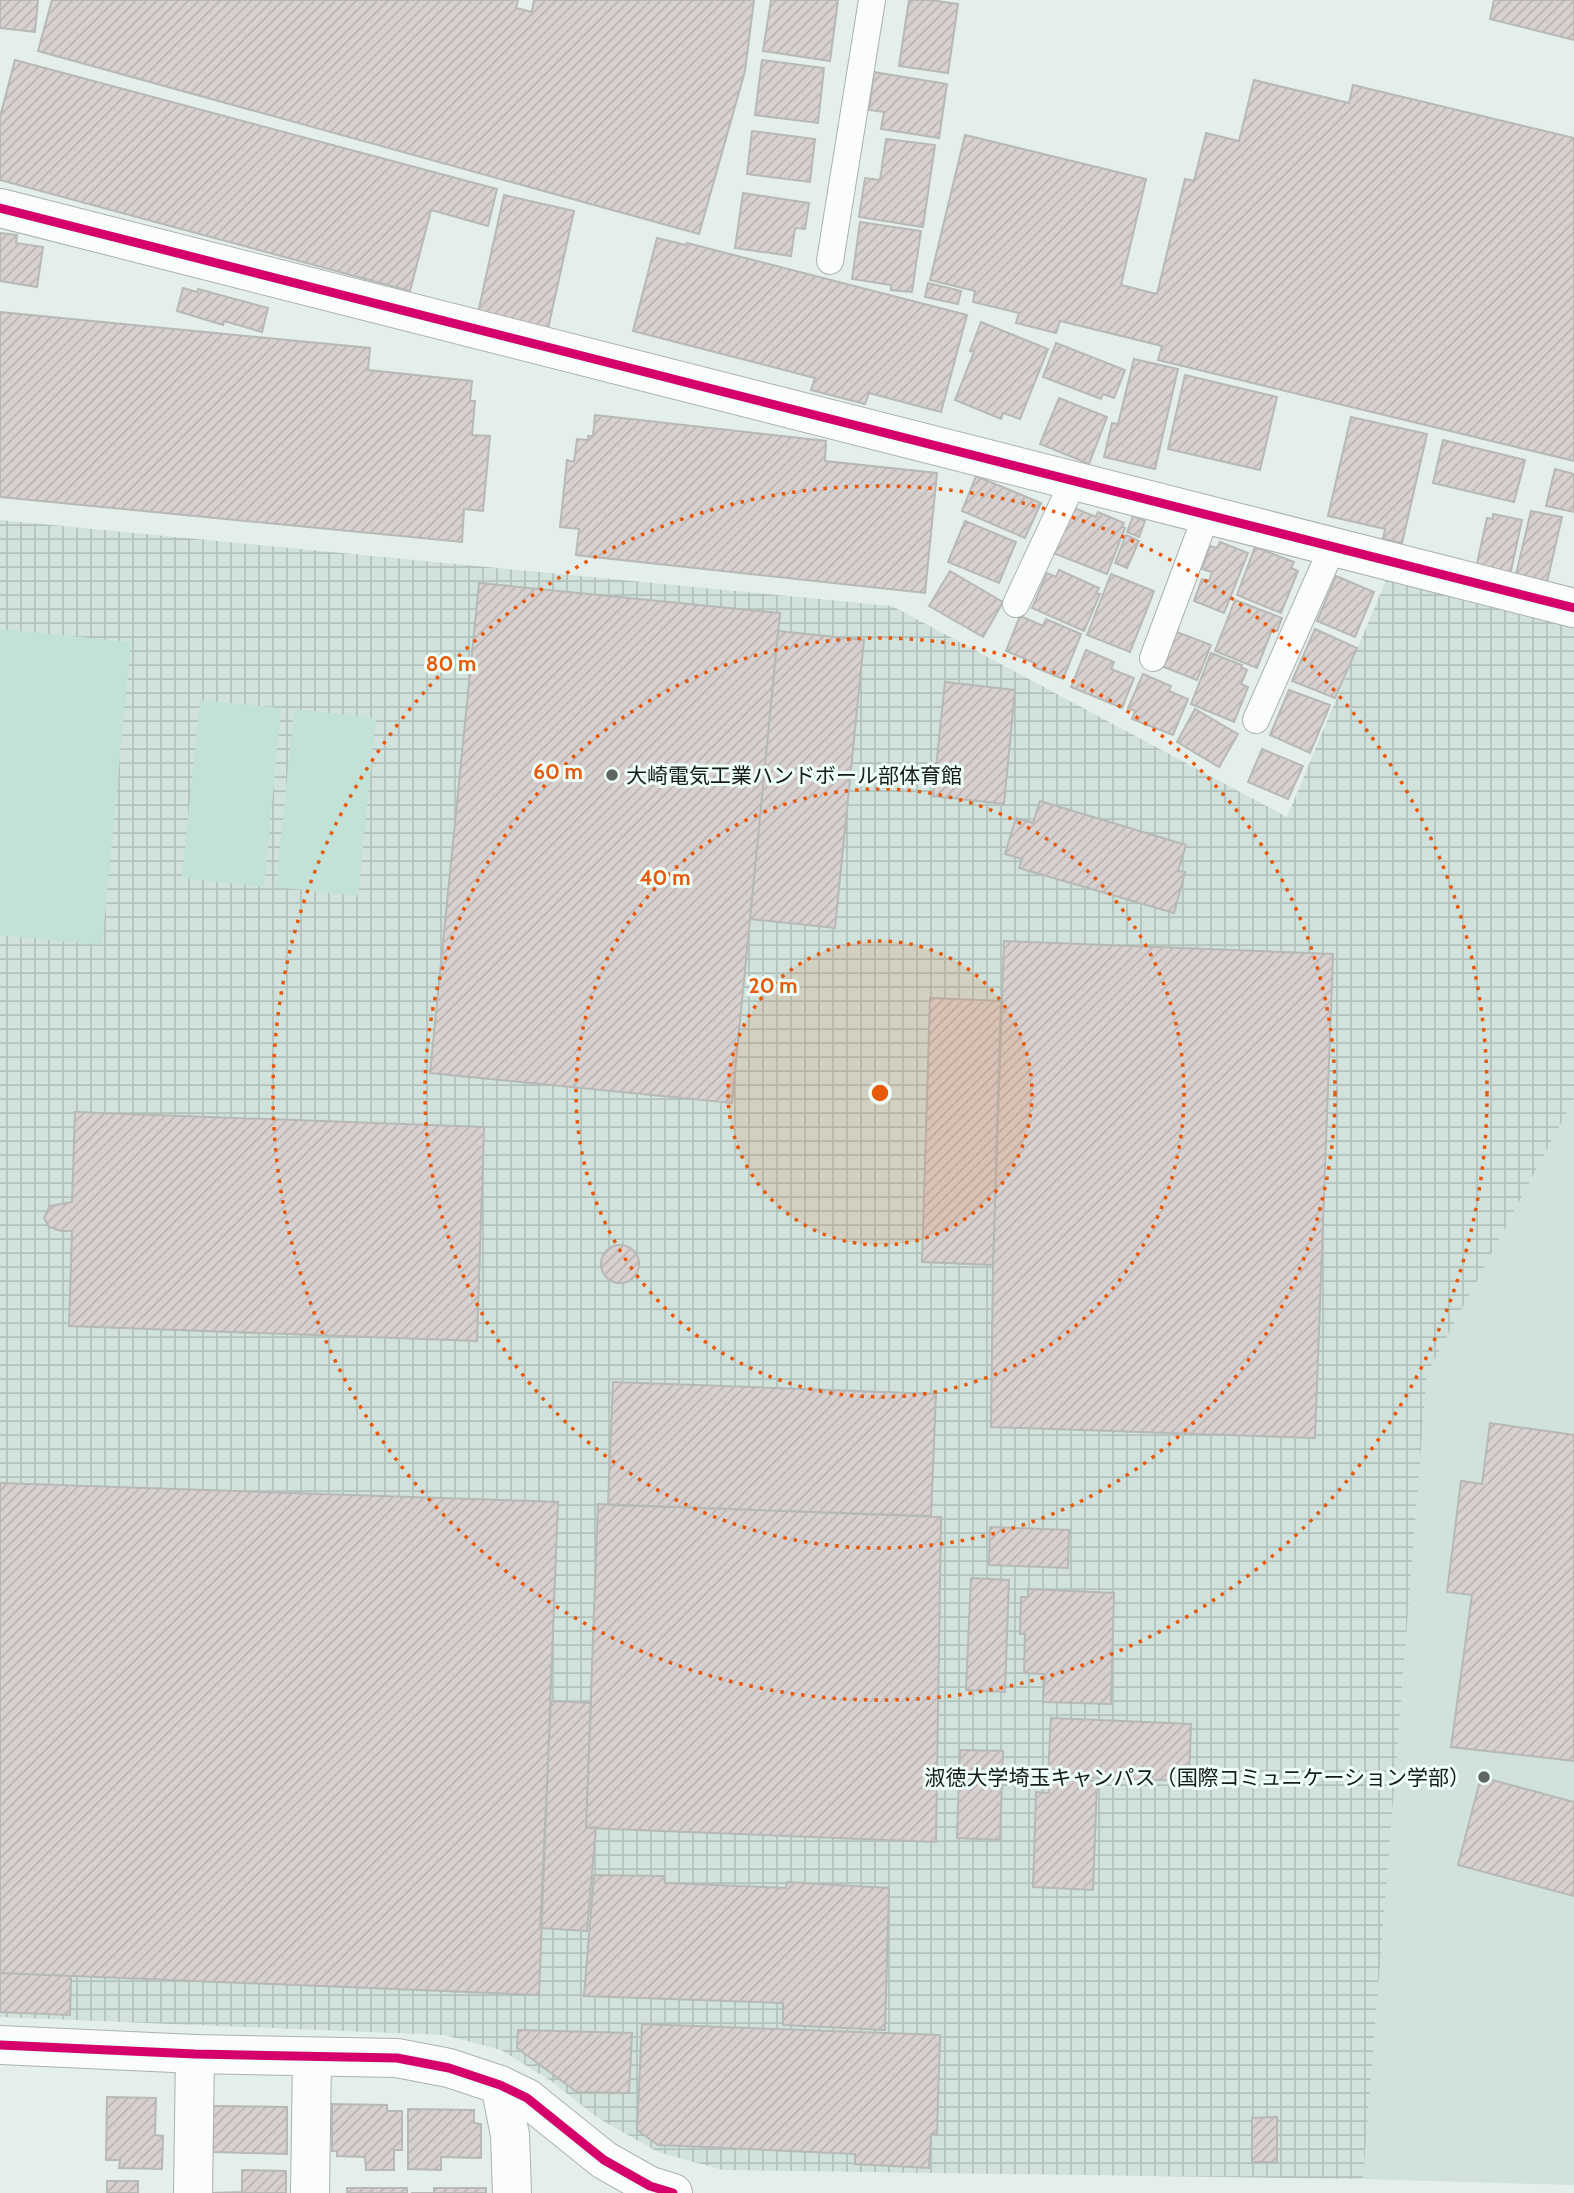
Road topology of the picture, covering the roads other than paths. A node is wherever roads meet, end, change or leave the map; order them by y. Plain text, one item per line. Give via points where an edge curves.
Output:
1 (872, 0) edge
2 (0, 208) edge
3 (830, 261) dead end
4 (1073, 482) junction
5 (1206, 516) junction
6 (1333, 546) junction
7 (1016, 604) dead end
8 (1574, 608) edge
9 (1153, 658) dead end
10 (1256, 720) dead end
11 (0, 2045) edge
12 (195, 2054) junction
13 (312, 2057) junction
14 (500, 2085) junction
15 (193, 2193) edge
16 (310, 2193) edge
17 (512, 2193) edge
18 (673, 2193) edge

1 - 3 lane
2 - 4 street
4 - 5 street
4 - 7 lane
5 - 6 street
5 - 9 lane
6 - 8 street
6 - 10 lane
11 - 12 street
12 - 13 street
12 - 15 street
13 - 14 street via 397,2058 449,2068
13 - 16 street
14 - 17 street via 510,2135
14 - 18 street via 527,2098 604,2160 650,2186

